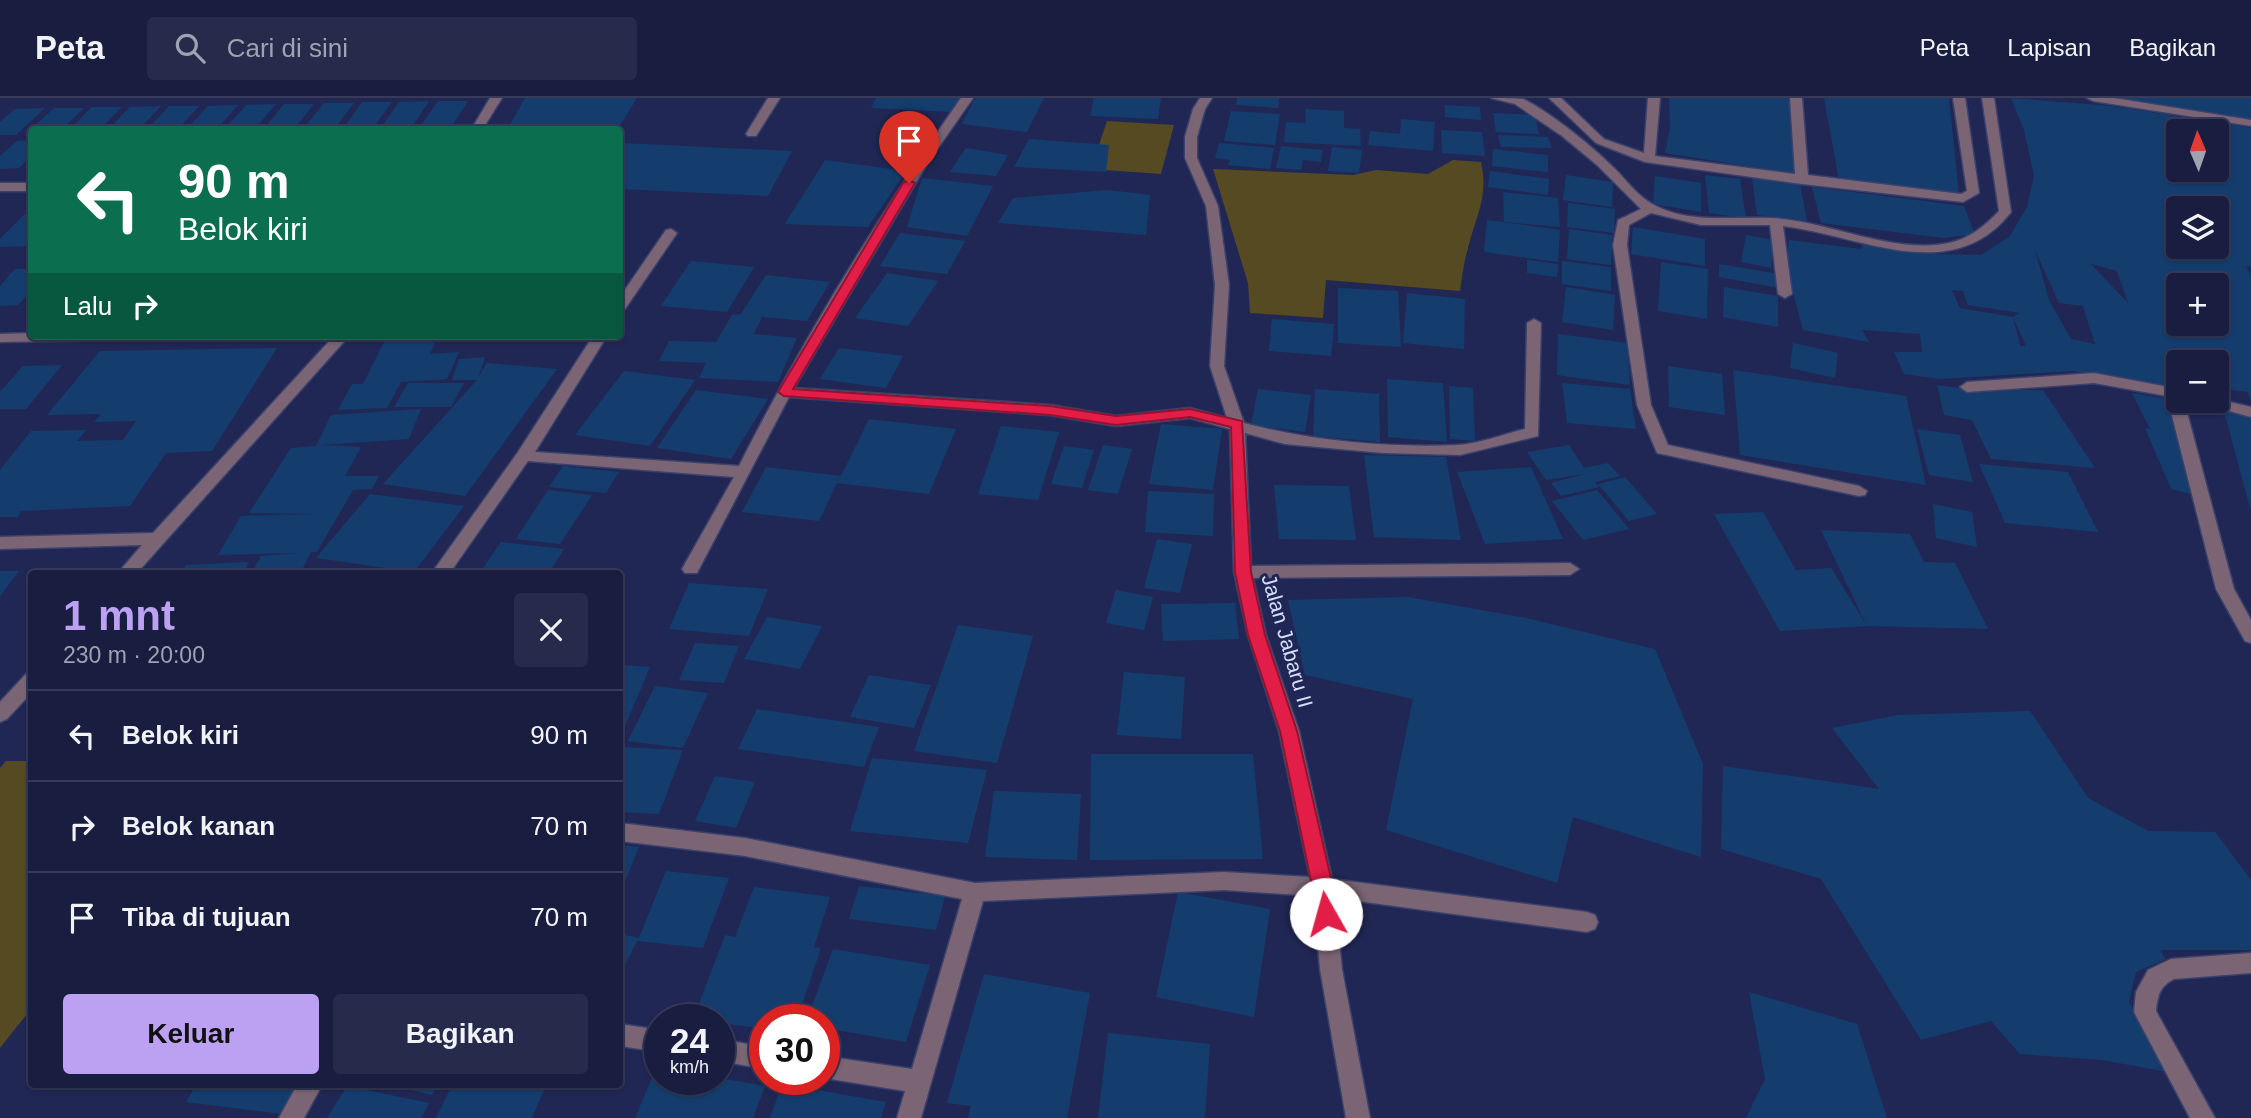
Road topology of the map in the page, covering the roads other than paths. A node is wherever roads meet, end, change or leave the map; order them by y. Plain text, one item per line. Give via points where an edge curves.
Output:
1 (496, 98) edge
2 (775, 98) edge
3 (967, 98) edge
4 (1206, 98) edge
5 (1497, 98) edge
6 (1555, 98) edge
7 (1654, 98) edge
8 (1796, 98) edge
9 (1959, 98) edge
10 (1988, 98) edge
11 (2093, 98) edge
12 (2251, 123) edge
13 (478, 126) edge
14 (752, 134) dead end
15 (1649, 159) junction
16 (1802, 180) junction
17 (0, 187) edge
18 (28, 187) edge
19 (1650, 209) junction
20 (1776, 222) junction
21 (671, 233) dead end
22 (1785, 293) dead end
23 (623, 302) edge
24 (1534, 323) dead end
25 (28, 337) edge
26 (0, 338) edge
27 (338, 340) edge
28 (597, 340) edge
29 (1967, 387) dead end
30 (2166, 391) edge
31 (784, 392) junction
32 (2229, 406) edge
33 (2251, 412) edge
34 (2181, 413) edge
35 (1237, 424) junction
36 (524, 456) junction
37 (744, 472) junction
38 (1859, 491) dead end
39 (157, 539) junction
40 (0, 543) edge
41 (691, 569) dead end
42 (1570, 569) dead end
43 (130, 570) edge
44 (443, 570) edge
45 (1243, 572) junction
46 (2251, 636) edge
47 (28, 683) edge
48 (0, 714) edge
49 (623, 832) edge
50 (1324, 887) junction
51 (975, 892) junction
52 (1587, 922) dead end
53 (2251, 963) edge
54 (623, 1035) edge
55 (644, 1039) edge
56 (840, 1069) edge
57 (921, 1082) junction
58 (308, 1088) edge
59 (291, 1118) edge
60 (909, 1118) edge
61 (1358, 1118) edge
62 (2203, 1118) edge

1 - 13 street
2 - 14 street
3 - 31 street via 921,164
4 - 35 street, Jalan Jabaru II via 1194,123 1191,158 1212,206 1222,285 1217,366
5 - 19 street via 1529,108 1604,163 1616,180
6 - 15 street via 1600,141
7 - 15 street
8 - 16 street
9 - 16 street via 1973,193 1964,198
10 - 20 street via 2006,212 1985,234 1959,244 1919,249
11 - 12 street
15 - 16 street
17 - 18 street
19 - 20 street via 1687,221
19 - 38 street via 1623,223 1620,245 1644,405 1662,449
20 - 22 street
21 - 23 street
24 - 35 street via 1533,432 1461,450 1422,449 1285,439
25 - 26 street
27 - 39 street
28 - 36 street
29 - 30 street via 2094,378
31 - 35 street via 1050,410 1116,421 1190,413
31 - 37 street
32 - 33 street
34 - 46 street via 2225,589
35 - 45 street, Jalan Jabaru II
36 - 37 street
36 - 44 street
37 - 41 street
39 - 40 street
39 - 43 street
42 - 45 street
45 - 50 street, Jalan Jabaru II via 1256,635 1289,731
47 - 48 street
49 - 51 street via 745,847
50 - 51 street via 1224,881
50 - 52 street
50 - 61 street, Jalan Jabaru II via 1331,969
51 - 57 street
53 - 62 street via 2171,970 2156,977 2147,992 2145,1012
54 - 55 street
56 - 57 street
57 - 60 street
58 - 59 street

